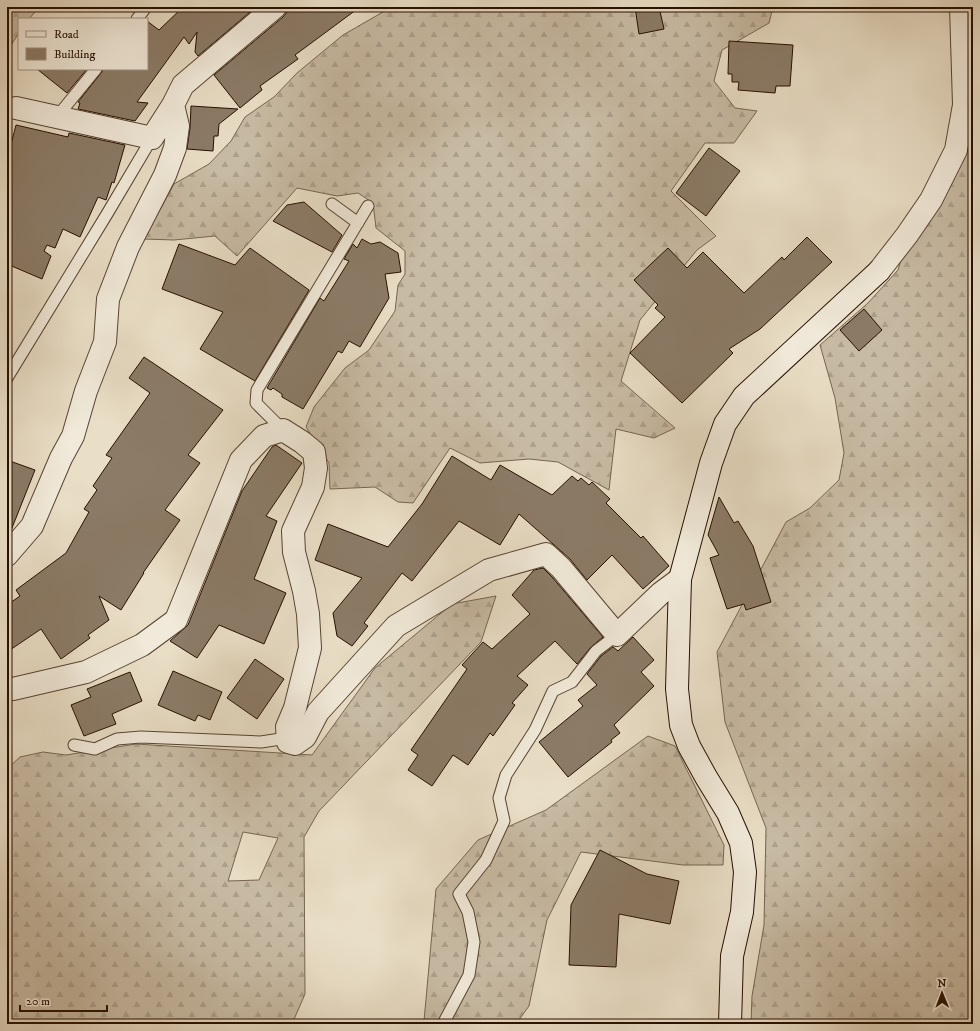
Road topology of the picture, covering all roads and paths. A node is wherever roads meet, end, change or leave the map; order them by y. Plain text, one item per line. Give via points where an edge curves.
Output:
1 (146, 7) edge
2 (274, 7) edge
3 (961, 7) edge
4 (138, 18) edge
5 (95, 70) edge
6 (173, 106) junction
7 (12, 112) edge
8 (56, 118) junction
9 (152, 138) junction
10 (332, 204) dead end
11 (368, 206) dead end
12 (358, 223) junction
13 (7, 378) edge
14 (282, 430) junction
15 (7, 555) edge
16 (680, 580) junction
17 (617, 635) junction
18 (7, 688) edge
19 (288, 738) junction
20 (74, 745) dead end
21 (443, 1024) edge
22 (730, 1024) edge

1 - 4 lane
2 - 6 street via 183,85
3 - 16 street via 964,105 956,150 931,200 879,271 744,396 725,424 711,463
5 - 8 lane
6 - 9 street
6 - 15 street via 178,126 175,148 165,175 128,247 108,299 105,342 86,391 73,436 32,526
7 - 8 street
8 - 9 street
9 - 13 lane
10 - 12 lane
11 - 12 lane
12 - 14 lane via 257,390 256,403
14 - 18 street via 264,436 241,460 176,620 142,645 86,672 13,689
14 - 19 street via 314,452 316,468 312,487 293,531 294,552 308,614 310,648 287,727
16 - 17 street via 661,593
16 - 22 street via 677,689 681,725 689,746 728,814 741,843 745,872 742,912 732,956
17 - 19 street via 561,568 546,554 489,570 396,626 318,712 305,737 295,744 288,742
17 - 21 lane via 596,651 572,682 553,691 535,730 506,775 498,798 504,821 486,860 459,894 468,912 474,942 469,975
19 - 20 lane via 261,742 141,737 117,739 95,749

